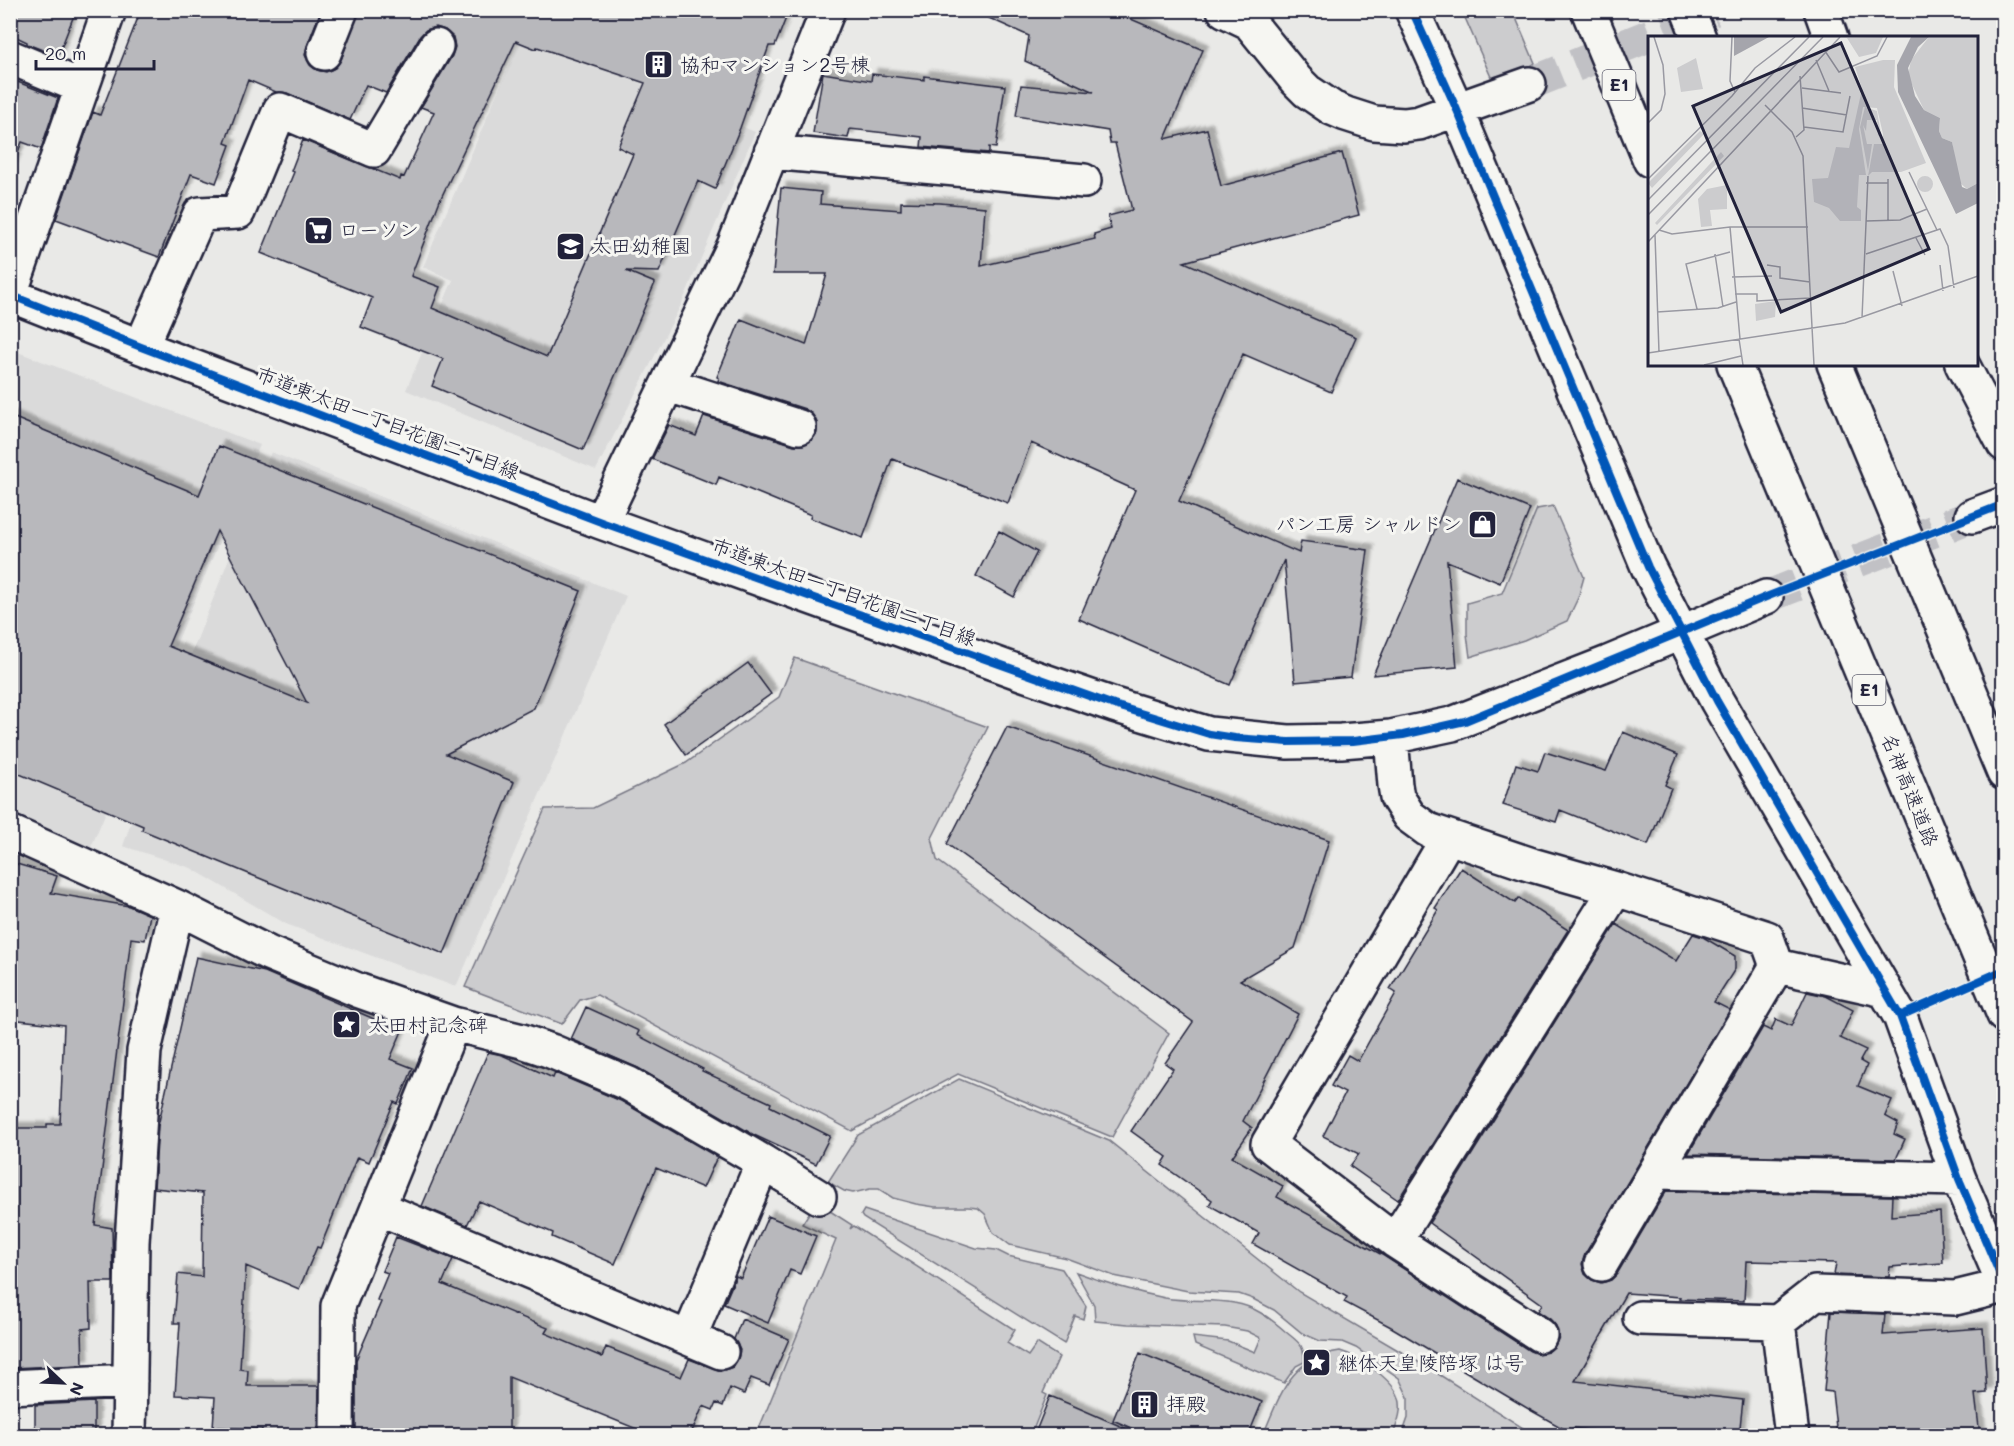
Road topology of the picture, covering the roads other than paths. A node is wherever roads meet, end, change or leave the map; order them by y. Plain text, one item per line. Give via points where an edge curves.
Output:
1 (109, 10) edge
2 (341, 10) edge
3 (828, 10) edge
4 (1224, 10) edge
5 (1412, 10) edge
6 (1587, 10) edge
7 (1688, 10) edge
8 (1821, 10) edge
9 (1698, 36) edge
10 (1830, 36) edge
11 (436, 46) dead end
12 (324, 53) dead end
13 (10, 57) edge
14 (1530, 84) tunnel mouth
15 (82, 87) junction
16 (1457, 110) junction
17 (771, 152) junction
18 (1648, 155) edge
19 (1084, 181) dead end
20 (10, 294) edge
21 (141, 347) junction
22 (1735, 366) edge
23 (1835, 366) edge
24 (1964, 366) edge
25 (669, 385) junction
26 (1991, 392) edge
27 (799, 427) dead end
28 (2004, 444) edge
29 (2004, 504) edge
30 (1972, 516) tunnel mouth
31 (601, 522) junction
32 (1766, 597) tunnel mouth
33 (1682, 633) junction
34 (1391, 736) junction
35 (2004, 773) edge
36 (10, 832) edge
37 (1448, 838) junction
38 (1616, 889) junction
39 (177, 908) junction
40 (1777, 966) junction
41 (1884, 990) junction
42 (2004, 1015) edge
43 (453, 1024) junction
44 (764, 1162) junction
45 (1656, 1172) junction
46 (1959, 1179) junction
47 (819, 1197) dead end
48 (379, 1208) junction
49 (1395, 1242) junction
50 (1601, 1264) dead end
51 (2004, 1285) edge
52 (1640, 1318) dead end
53 (1778, 1322) junction
54 (1540, 1335) dead end
55 (689, 1338) junction
56 (721, 1352) dead end
57 (130, 1381) junction
58 (10, 1387) edge
59 (129, 1436) edge
60 (337, 1436) edge
61 (1792, 1436) edge

1 - 15 main road
2 - 12 main road
3 - 17 main road
4 - 16 main road via 1249,22 1302,85 1319,100 1346,114 1374,123 1404,125
5 - 16 main road
6 - 18 main road, E1
7 - 9 main road
8 - 10 main road
11 - 21 main road via 374,150 280,110 238,212 200,214
13 - 15 main road
14 - 16 main road
15 - 20 main road
16 - 33 main road via 1648,567
17 - 19 main road
17 - 25 main road via 734,246
20 - 21 main road, 市道東太田一丁目花園二丁目線
21 - 31 main road, 市道東太田一丁目花園二丁目線
22 - 42 main road, 名神高速道路 / E1
23 - 35 main road
24 - 26 main road
25 - 27 main road
25 - 31 main road
26 - 28 main road
29 - 30 main road
31 - 34 main road, 市道東太田一丁目花園二丁目線 via 1024,674 1209,734 1294,742
32 - 33 main road, 市道東太田一丁目花園二丁目線
33 - 34 main road, 市道東太田一丁目花園二丁目線 via 1465,721
33 - 41 main road
34 - 37 main road via 1395,785 1402,807 1417,824
36 - 39 main road
37 - 38 main road
37 - 49 main road via 1268,1144
38 - 40 main road via 1767,938
38 - 49 main road
39 - 43 main road via 268,953
39 - 57 main road via 144,1051 132,1242
40 - 41 main road
40 - 45 main road
41 - 46 main road via 1900,1016
43 - 44 main road via 522,1041 629,1084
43 - 48 main road
44 - 47 main road
44 - 55 main road
45 - 46 main road
45 - 50 main road
46 - 51 main road
48 - 55 main road
48 - 60 main road via 338,1306
49 - 54 main road
51 - 53 main road via 1955,1298 1815,1293
52 - 53 main road
53 - 61 main road
55 - 56 main road
57 - 58 main road
57 - 59 main road

